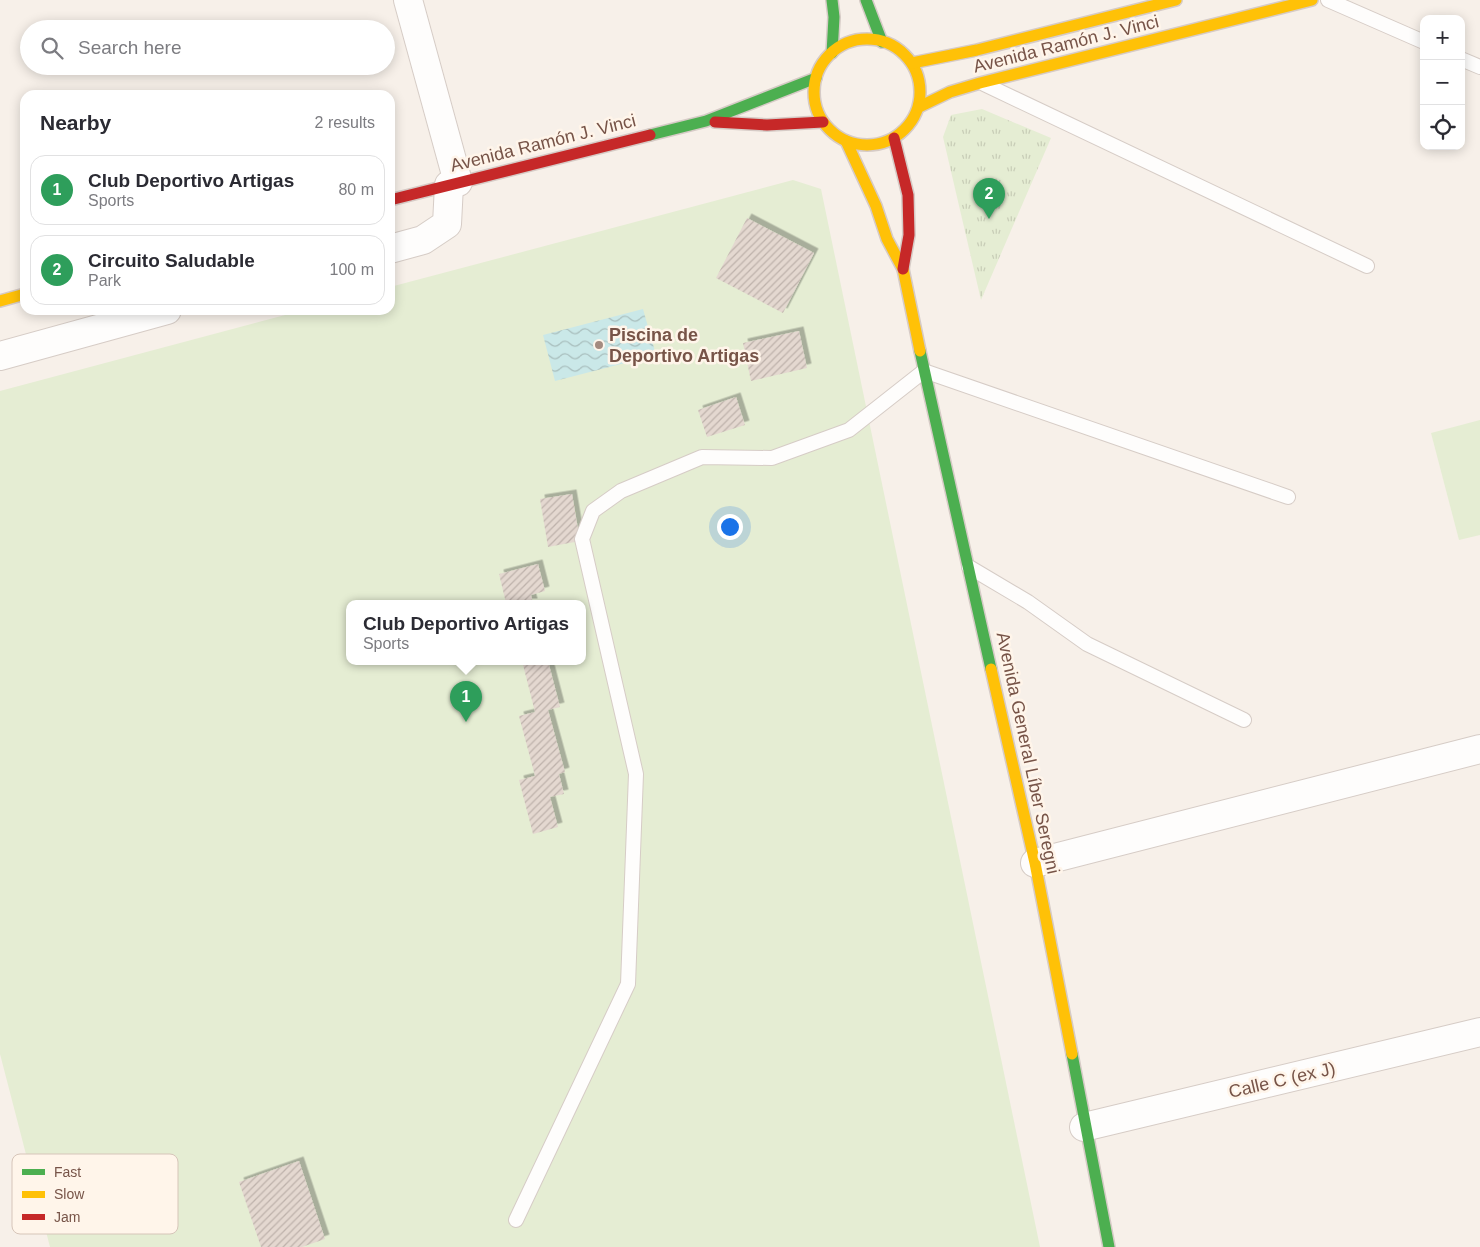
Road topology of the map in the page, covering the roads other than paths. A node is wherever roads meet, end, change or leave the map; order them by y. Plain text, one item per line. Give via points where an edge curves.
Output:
1 (408, 0) edge
2 (832, 0) edge
3 (866, 0) edge
4 (1176, 0) edge
5 (1312, 0) edge
6 (1328, 0) edge
7 (1420, 40) edge
8 (882, 42) junction
9 (832, 53) junction
10 (1465, 60) edge
11 (912, 63) junction
12 (1480, 67) edge
13 (816, 78) junction
14 (980, 83) junction
15 (919, 107) junction
16 (706, 121) junction
17 (823, 122) junction
18 (894, 138) junction
19 (846, 141) junction
20 (453, 183) junction
21 (395, 199) edge
22 (395, 248) edge
23 (1367, 266) dead end
24 (903, 269) junction
25 (20, 295) edge
26 (0, 301) edge
27 (149, 315) edge
28 (0, 356) edge
29 (924, 371) junction
30 (1288, 497) dead end
31 (968, 567) junction
32 (1244, 720) dead end
33 (1480, 749) edge
34 (1035, 863) junction
35 (1480, 1032) edge
36 (1084, 1127) junction
37 (516, 1220) dead end
38 (1109, 1247) edge

1 - 20 street
2 - 9 street
3 - 8 street
4 - 11 street, Avenida Ramón J. Vinci
5 - 14 street, Avenida Ramón J. Vinci
6 - 7 lane
8 - 9 street via 860,40 845,44
8 - 11 street via 902,52
9 - 13 street
10 - 12 lane
11 - 15 street via 921,92
13 - 16 street, Avenida Ramón J. Vinci
13 - 17 street via 816,108
14 - 15 street, Avenida Ramón J. Vinci via 950,92
14 - 23 lane
15 - 18 street via 913,121
16 - 17 street, Avenida Ramón J. Vinci via 767,125
16 - 20 street, Avenida Ramón J. Vinci
17 - 19 street
18 - 19 street via 875,145
18 - 24 street, Avenida General Líber Seregni via 908,195 908,235
19 - 24 street, Avenida General Líber Seregni
20 - 21 street, Avenida Ramón J. Vinci
20 - 22 street via 447,224 423,240
24 - 29 street, Avenida General Líber Seregni
25 - 26 street
27 - 28 street
29 - 30 lane
29 - 31 street, Avenida General Líber Seregni
29 - 37 lane via 849,430 772,458 702,457 620,491 593,511 582,539 636,774 628,984
31 - 32 lane via 1028,602 1087,644
31 - 34 street, Avenida General Líber Seregni
33 - 34 street
34 - 36 street, Avenida General Líber Seregni
35 - 36 street, Calle C (ex J)
36 - 38 street, Avenida General Líber Seregni

